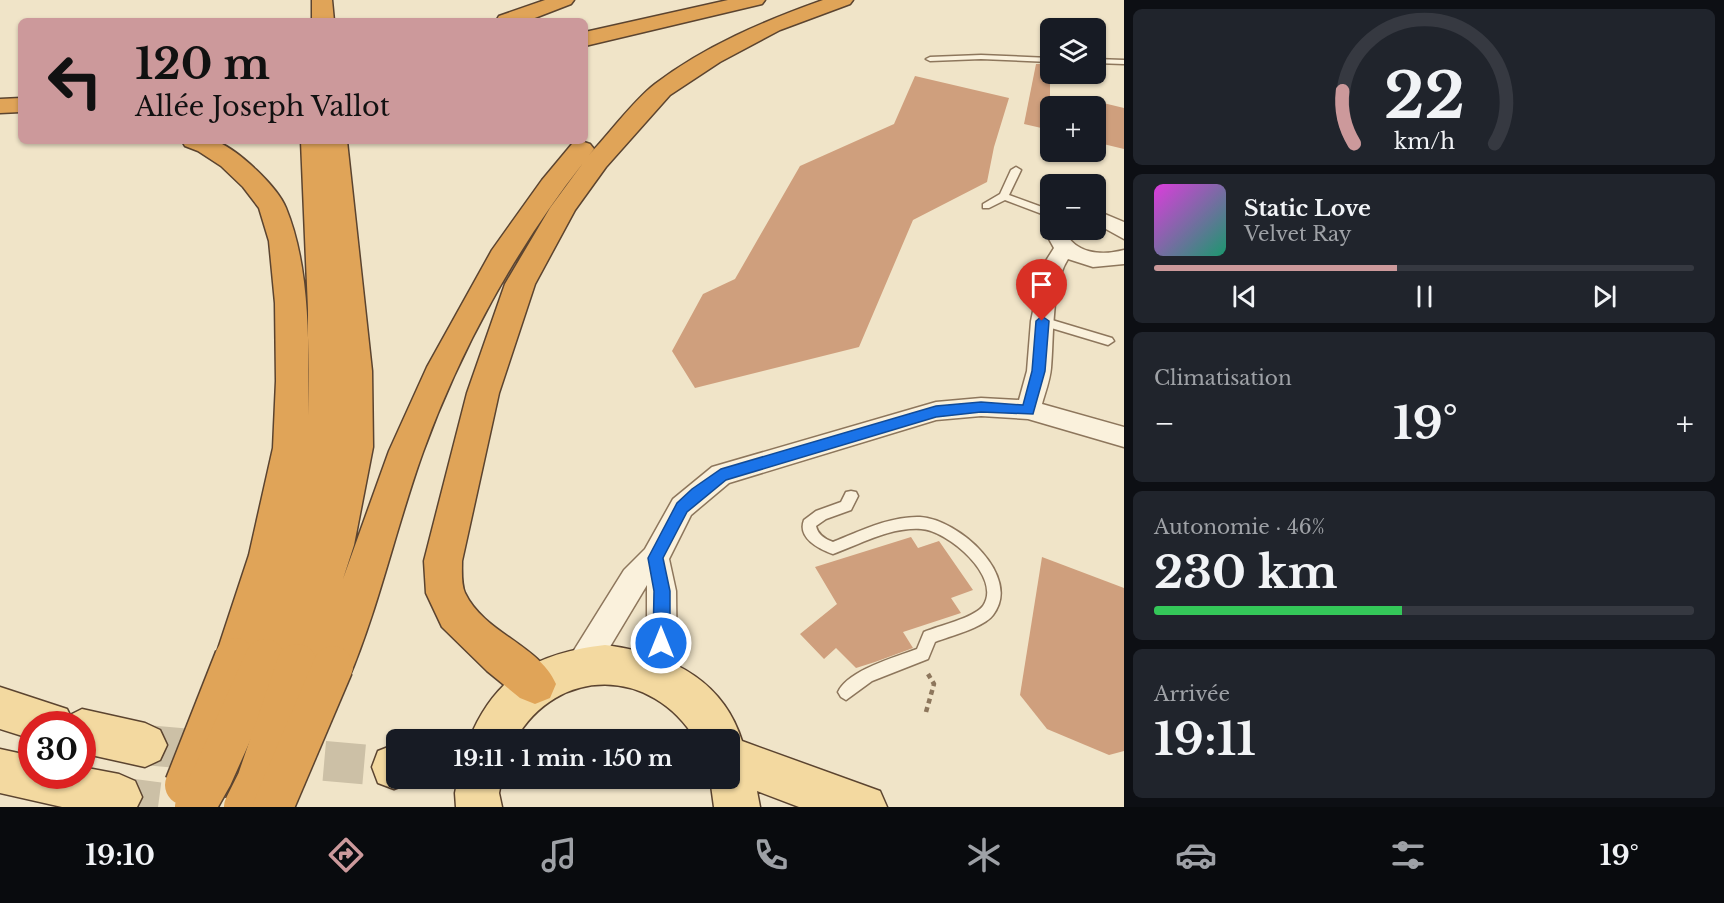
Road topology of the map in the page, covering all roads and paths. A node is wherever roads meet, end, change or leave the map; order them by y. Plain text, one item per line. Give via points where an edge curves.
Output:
1 (305, 0) edge
2 (322, 0) edge
3 (564, 0) edge
4 (686, 0) edge
5 (755, 0) edge
6 (843, 0) edge
7 (306, 18) edge
8 (323, 18) edge
9 (515, 18) edge
10 (588, 21) edge
11 (588, 38) edge
12 (930, 59) dead end
13 (1040, 60) edge
14 (1106, 61) edge
15 (1124, 62) edge
16 (0, 86) edge
17 (18, 86) edge
18 (662, 90) junction
19 (18, 105) edge
20 (0, 106) edge
21 (0, 116) edge
22 (18, 117) edge
23 (202, 144) edge
24 (313, 144) edge
25 (334, 144) edge
26 (588, 144) edge
27 (588, 144) edge
28 (1016, 170) dead end
29 (1004, 196) junction
30 (986, 206) dead end
31 (1040, 210) edge
32 (1106, 221) edge
33 (1124, 231) edge
34 (1059, 240) edge
35 (1063, 240) edge
36 (1124, 257) edge
37 (1042, 321) junction
38 (1108, 341) dead end
39 (1028, 410) junction
40 (1124, 437) edge
41 (851, 496) dead end
42 (656, 558) junction
43 (917, 656) junction
44 (282, 662) junction
45 (582, 665) junction
46 (662, 678) junction
47 (535, 684) junction
48 (846, 692) dead end
49 (0, 708) edge
50 (926, 712) dead end
51 (18, 714) edge
52 (495, 729) edge
53 (714, 729) edge
54 (96, 734) edge
55 (145, 746) tunnel mouth
56 (740, 762) edge
57 (0, 771) edge
58 (478, 789) edge
59 (734, 789) edge
60 (118, 797) tunnel mouth
61 (177, 807) edge
62 (195, 807) edge
63 (243, 807) edge
64 (273, 807) edge
65 (479, 807) edge
66 (737, 807) edge
67 (864, 807) edge

1 - 7 highway
2 - 8 highway
3 - 9 highway
4 - 10 highway
5 - 11 highway
6 - 18 highway via 772,25
12 - 13 lane
14 - 15 lane
16 - 17 highway
18 - 27 highway via 638,100
18 - 47 highway via 597,162 563,208 520,284 483,393 443,561 449,603 478,637
19 - 20 highway
21 - 22 highway
23 - 44 highway via 230,161 252,181 272,206 283,242 290,303 290,448 268,555
24 - 44 highway via 326,400 319,477
25 - 44 highway via 356,371 356,447 335,545
26 - 44 highway via 551,186 506,250 443,367 406,451
28 - 29 lane
29 - 30 lane
29 - 31 lane
32 - 33 street
34 - 37 street
35 - 36 street via 1089,259 1109,261
37 - 38 lane
37 - 39 street via 1039,371
39 - 40 street
39 - 42 street via 981,407 936,411 721,475 682,507
41 - 43 lane via 846,506 809,524 817,541 833,548 892,527 931,524 960,537 975,552 992,584 988,610 929,637 923,654
42 - 45 street via 634,579
42 - 46 street via 662,591
43 - 48 lane via 867,676
43 - 50 path via 934,684
44 - 61 highway, bridge
44 - 62 highway, bridge
44 - 63 highway, bridge via 256,781
44 - 64 highway, bridge
45 - 46 main road via 636,668
45 - 47 main road
46 - 53 main road via 702,710
47 - 52 main road via 512,703
49 - 51 main road
54 - 55 main road
56 - 67 main road
57 - 60 main road
58 - 65 main road
59 - 66 main road

